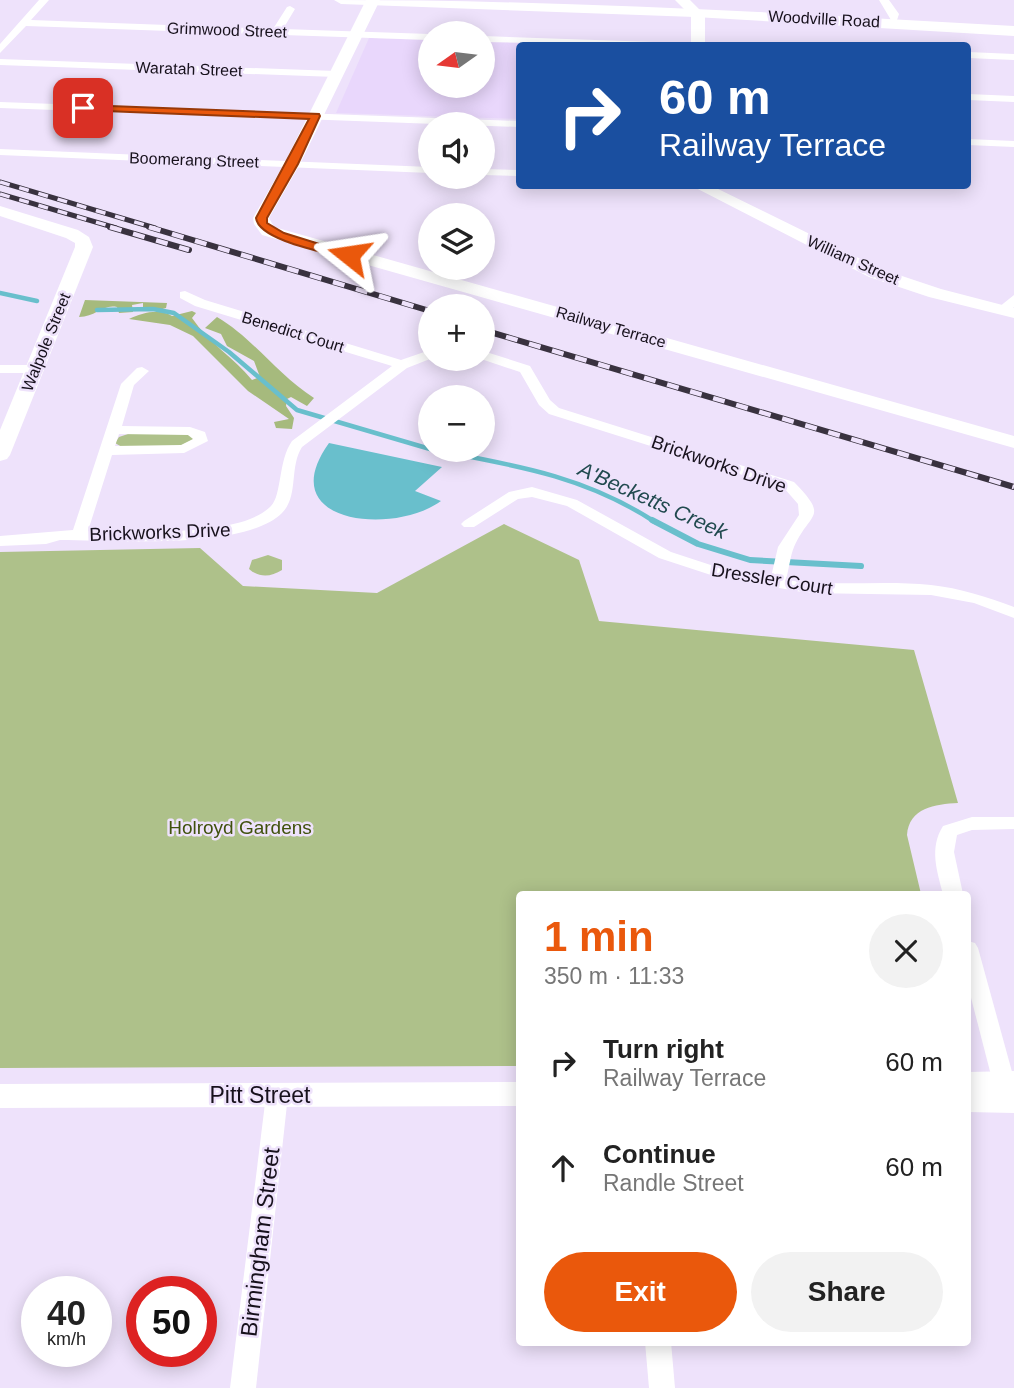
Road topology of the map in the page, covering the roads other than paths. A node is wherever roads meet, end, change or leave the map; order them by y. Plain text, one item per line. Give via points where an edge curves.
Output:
1 (44, 0) edge
2 (341, 0) edge
3 (485, 0) edge
4 (884, 0) edge
5 (373, 1) edge
6 (689, 6) edge
7 (290, 9) dead end
8 (894, 18) junction
9 (24, 23) junction
10 (1014, 29) edge
11 (276, 32) junction
12 (356, 34) junction
13 (418, 37) edge
14 (495, 39) edge
15 (569, 42) edge
16 (698, 42) edge
17 (0, 50) edge
18 (971, 55) edge
19 (1014, 57) edge
20 (0, 62) edge
21 (336, 74) junction
22 (971, 97) edge
23 (1014, 99) edge
24 (0, 105) edge
25 (316, 116) junction
26 (516, 124) edge
27 (971, 142) edge
28 (1014, 144) edge
29 (0, 152) edge
30 (289, 170) junction
31 (418, 170) edge
32 (495, 172) edge
33 (516, 173) edge
34 (706, 189) edge
35 (0, 211) edge
36 (185, 295) dead end
37 (1011, 307) edge
38 (418, 359) edge
39 (495, 359) edge
40 (402, 365) junction
41 (0, 369) edge
42 (35, 369) junction
43 (142, 371) dead end
44 (112, 430) junction
45 (1014, 442) edge
46 (105, 451) junction
47 (0, 455) edge
48 (469, 524) dead end
49 (0, 529) edge
50 (59, 535) junction
51 (79, 535) junction
52 (0, 541) edge
53 (779, 577) junction
54 (1014, 613) edge
55 (1014, 823) edge
56 (952, 891) edge
57 (971, 958) edge
58 (971, 1085) edge
59 (516, 1094) edge
60 (277, 1095) junction
61 (0, 1096) edge
62 (1011, 1097) edge
63 (971, 1100) edge
64 (658, 1346) edge
65 (243, 1388) edge
66 (662, 1388) edge

1 - 9 street
2 - 5 main road, Woodville Road
3 - 6 main road, Woodville Road
4 - 8 street
5 - 6 main road, Woodville Road
5 - 12 main road
6 - 8 main road, Woodville Road
6 - 10 main road, Woodville Road
6 - 16 main road via 698,15
7 - 11 street
8 - 10 main road, Woodville Road
9 - 11 street, Grimwood Street
9 - 17 street
11 - 12 street, Grimwood Street
12 - 13 street, Grimwood Street
12 - 21 main road
14 - 15 street
18 - 19 street
20 - 21 street, Waratah Street
21 - 25 main road
22 - 23 street
24 - 25 street
25 - 26 street
25 - 30 main road
27 - 28 street
29 - 30 street, Boomerang Street
30 - 31 street, Boomerang Street
30 - 45 main road, Railway Terrace via 261,218 264,227 280,236
32 - 33 street
34 - 37 main road, William Street via 875,273 924,290
35 - 42 main road, Walpole Street via 72,234 83,242 83,255
36 - 40 street, Benedict Court
38 - 40 street, Brickworks Drive
39 - 53 street, Brickworks Drive via 525,369 554,411 789,485 806,503 807,515 786,547
40 - 51 street, Brickworks Drive via 311,432 291,453 280,506 256,523 217,532
41 - 42 street
42 - 47 main road, Walpole Street
43 - 44 street via 128,384
44 - 46 street
44 - 46 street via 190,431 200,435 201,441 184,449
46 - 51 street
48 - 53 street, Dressler Court via 514,495 532,492 572,503 665,555 697,567
49 - 50 street, Brickworks Drive via 50,530
50 - 51 street, Brickworks Drive
50 - 52 street, Brickworks Drive
53 - 54 street, Dressler Court via 836,590 931,590 978,599
55 - 56 street via 961,824 948,832 942,847
57 - 62 street
58 - 62 main road
59 - 60 main road, Pitt Street
60 - 61 main road, Pitt Street
60 - 65 street, Birmingham Street
62 - 63 main road
64 - 66 street

